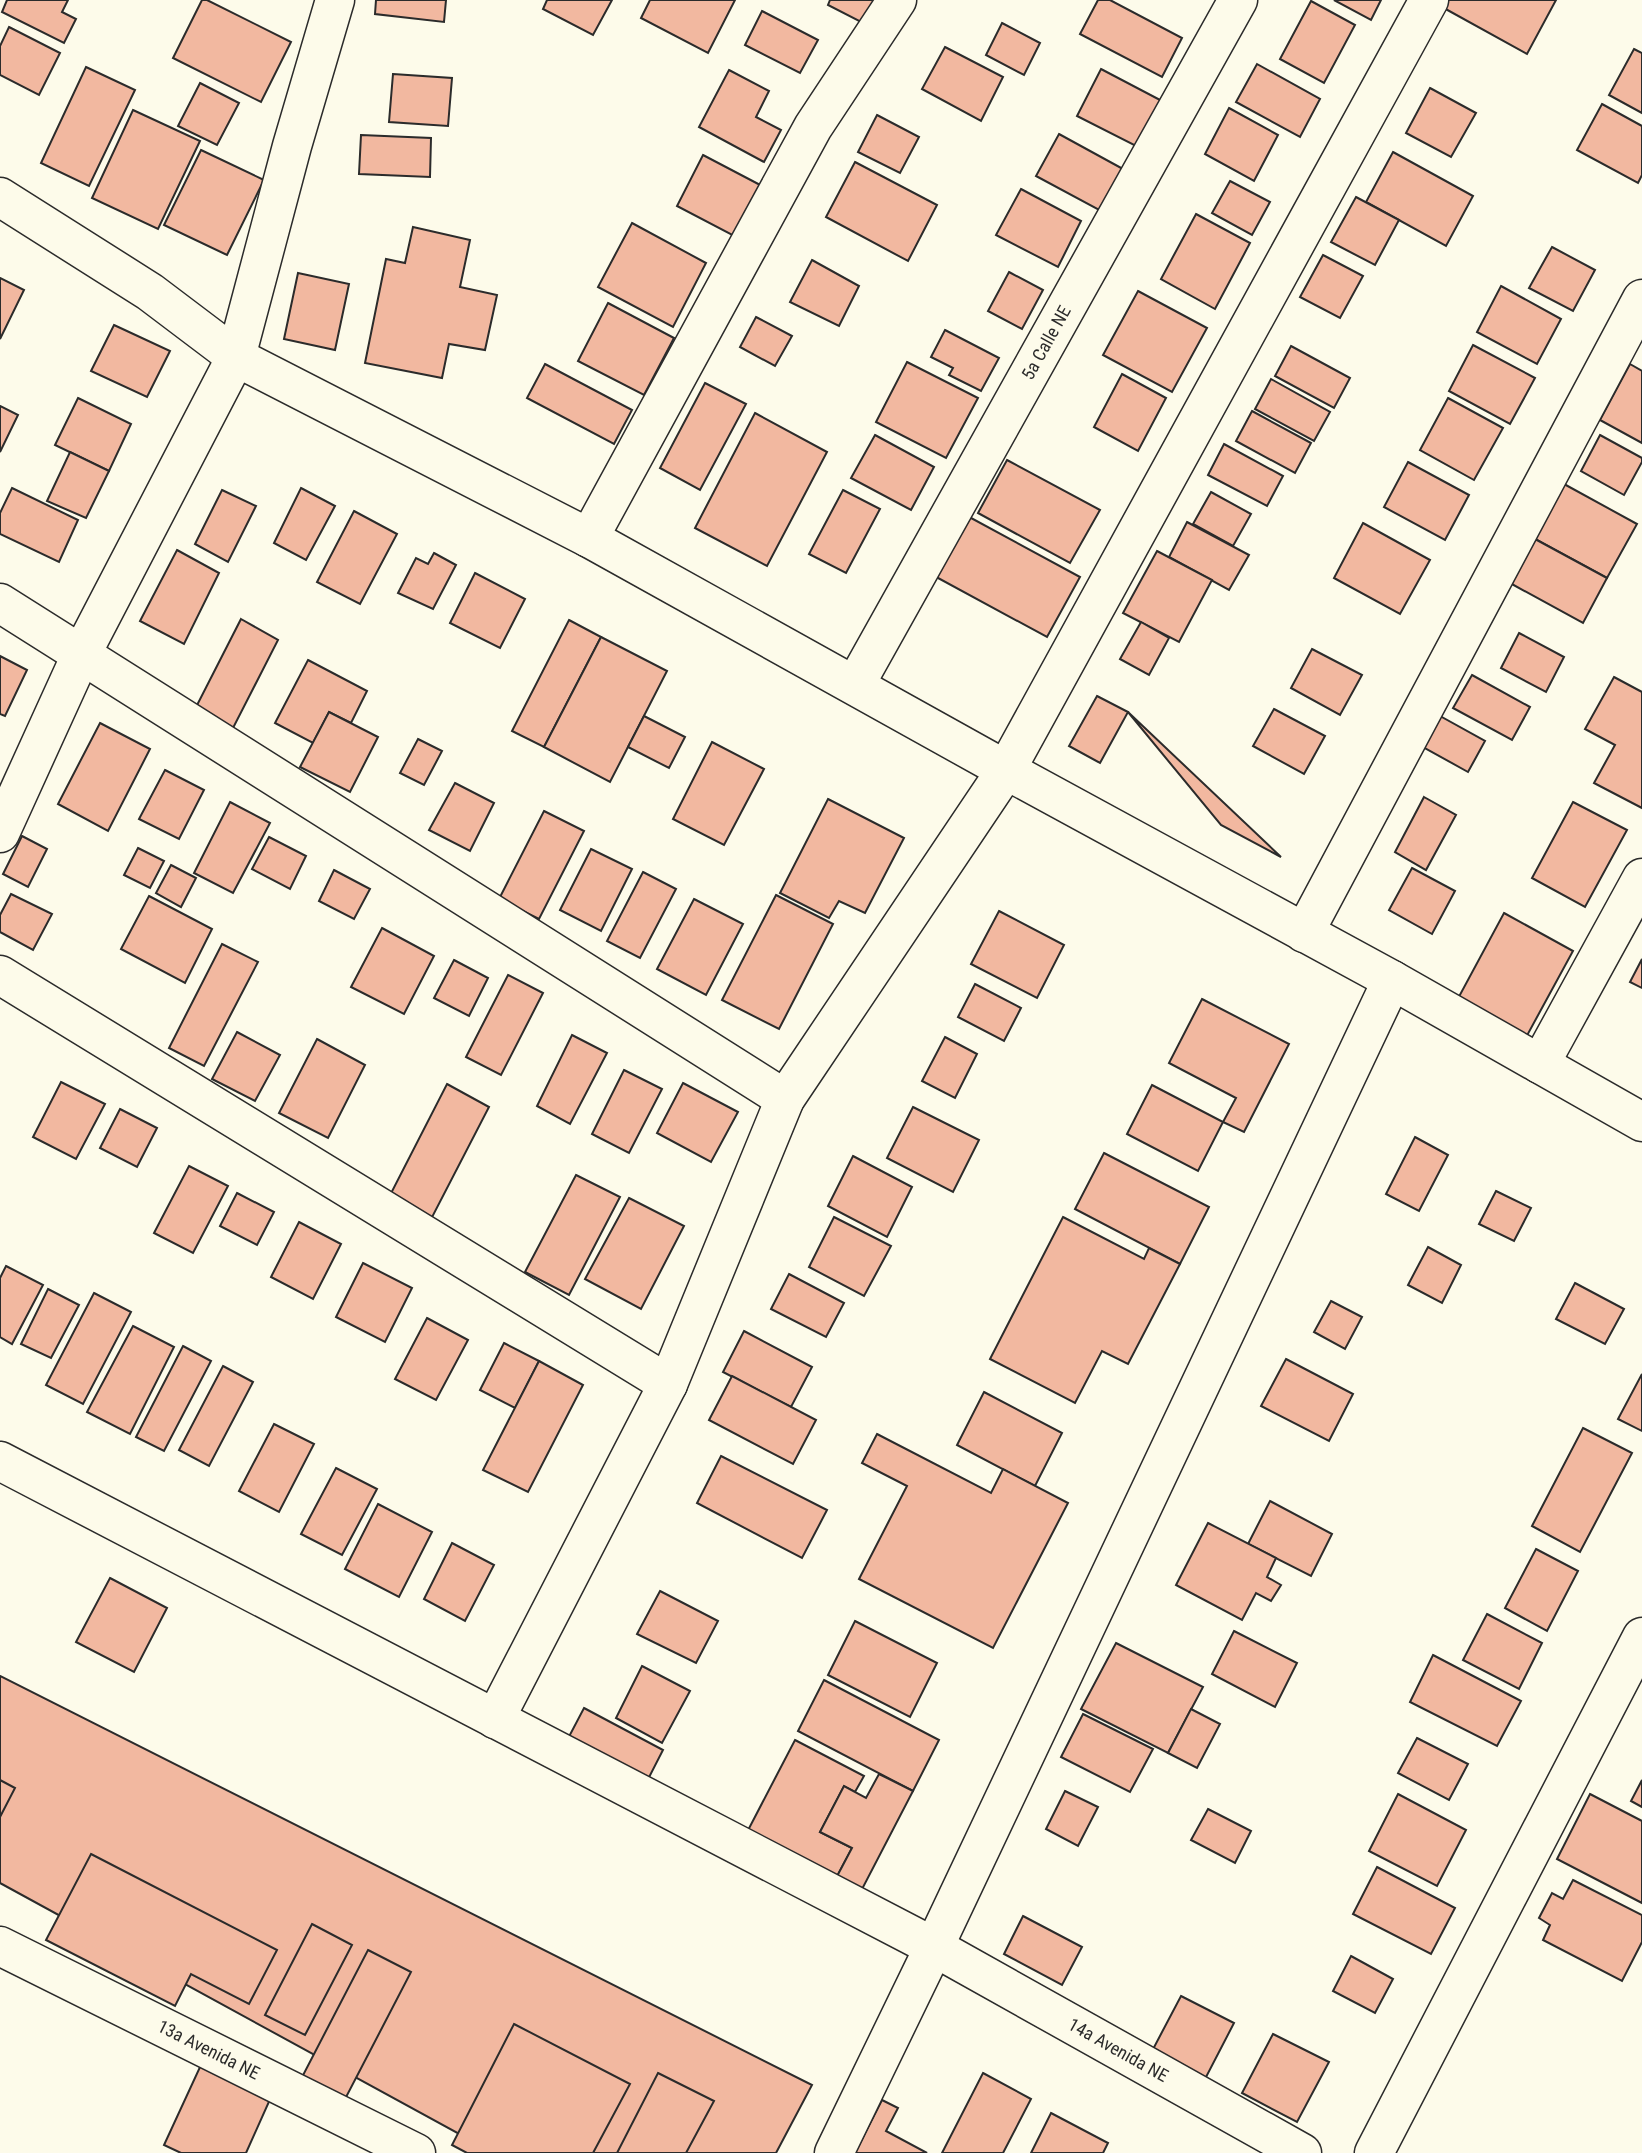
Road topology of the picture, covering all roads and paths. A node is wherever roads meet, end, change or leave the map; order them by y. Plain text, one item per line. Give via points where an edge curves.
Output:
1 (335, 0) edge
2 (897, 0) edge
3 (1238, 0) edge
4 (1429, 0) edge
5 (0, 197) edge
6 (1642, 299) edge
7 (236, 357) junction
8 (589, 538) junction
9 (0, 603) edge
10 (82, 653) junction
11 (855, 685) junction
12 (1006, 770) junction
13 (0, 833) edge
14 (1642, 878) edge
15 (1304, 933) junction
16 (0, 975) edge
17 (1392, 980) junction
18 (1540, 1064) junction
19 (785, 1099) junction
20 (1642, 1122) edge
21 (668, 1384) junction
22 (0, 1461) edge
23 (1642, 1637) edge
24 (495, 1719) junction
25 (0, 1946) edge
26 (934, 1948) junction
27 (416, 2153) edge
28 (834, 2153) edge
29 (1302, 2153) edge
30 (1374, 2153) edge

1 - 7 street
2 - 8 street via 813,127
3 - 11 street, 5a Calle NE
4 - 12 street
5 - 7 street via 150,292
6 - 15 street
7 - 8 street
7 - 10 street
8 - 11 street
9 - 10 street
10 - 13 street
10 - 19 street
11 - 12 street
12 - 15 street
12 - 19 street
14 - 18 street
15 - 17 street
16 - 21 street
17 - 18 street
17 - 26 street
18 - 20 street
19 - 21 street
21 - 24 street
22 - 24 street, 14a Avenida NE
23 - 30 street
24 - 26 street, 14a Avenida NE
25 - 27 street, 13a Avenida NE
26 - 28 street
26 - 29 street, 14a Avenida NE

